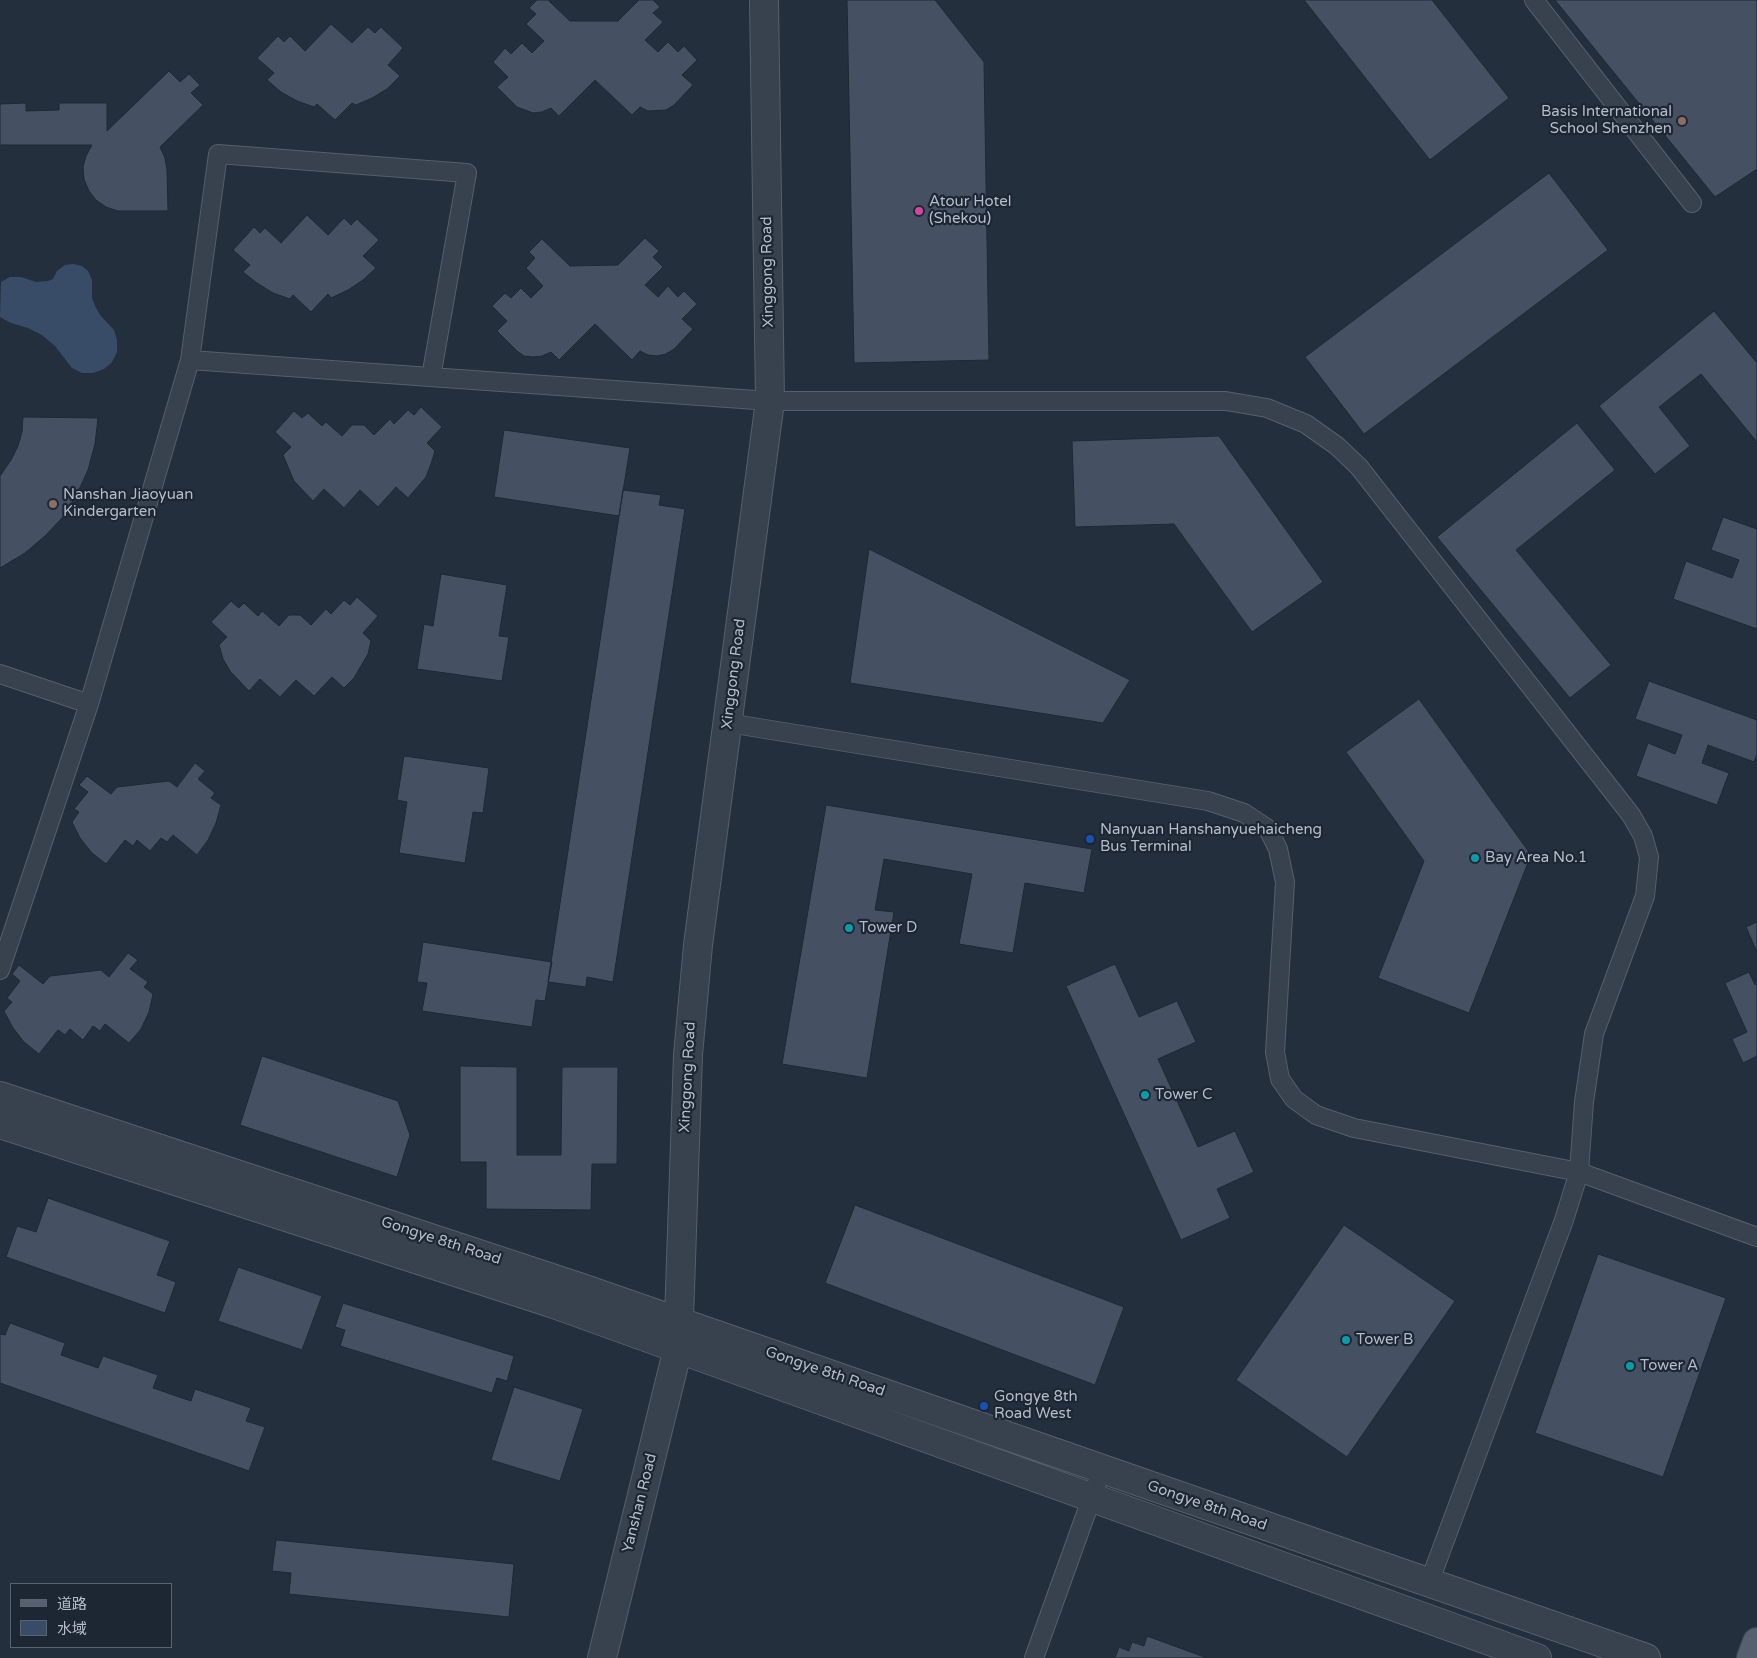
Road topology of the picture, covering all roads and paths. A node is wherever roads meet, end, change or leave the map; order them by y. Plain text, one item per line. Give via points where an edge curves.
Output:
1 (764, 0) edge
2 (1534, 0) edge
3 (1692, 203) dead end
4 (190, 360) junction
5 (431, 377) junction
6 (770, 401) junction
7 (0, 674) edge
8 (89, 704) junction
9 (728, 723) junction
10 (0, 970) edge
11 (0, 1096) edge
12 (0, 1124) edge
13 (1579, 1172) junction
14 (1757, 1238) edge
15 (678, 1335) junction
16 (1102, 1469) junction
17 (1092, 1498) junction
18 (1429, 1583) junction
19 (1757, 1642) edge
20 (602, 1658) edge
21 (1034, 1658) edge
22 (1537, 1658) edge
23 (1646, 1658) edge
24 (1751, 1658) edge

1 - 6 street, Xinggong Road
2 - 3 lane
4 - 5 lane
4 - 5 lane via 218,154 467,173
4 - 8 lane
5 - 6 lane
6 - 9 street, Xinggong Road
6 - 13 lane via 1226,401 1267,408 1306,424 1348,456 1624,807 1643,836 1649,857 1645,896 1594,1034 1584,1102
7 - 8 lane
8 - 10 lane
9 - 13 lane via 1208,801 1244,813 1268,829 1278,849 1284,882 1275,1052 1280,1079 1294,1098 1316,1116 1354,1128
9 - 15 street, Xinggong Road via 698,945 688,1055
11 - 15 street, Gongye 8th Road via 567,1283
12 - 15 street, Gongye 8th Road via 545,1301
13 - 14 lane
13 - 18 lane
15 - 16 street, Gongye 8th Road
15 - 17 street, Gongye 8th Road
15 - 20 street, Yanshan Road
16 - 17 lane
16 - 18 street, Gongye 8th Road
17 - 21 lane
17 - 22 street, Gongye 8th Road
18 - 23 street, Gongye 8th Road
19 - 24 main road

